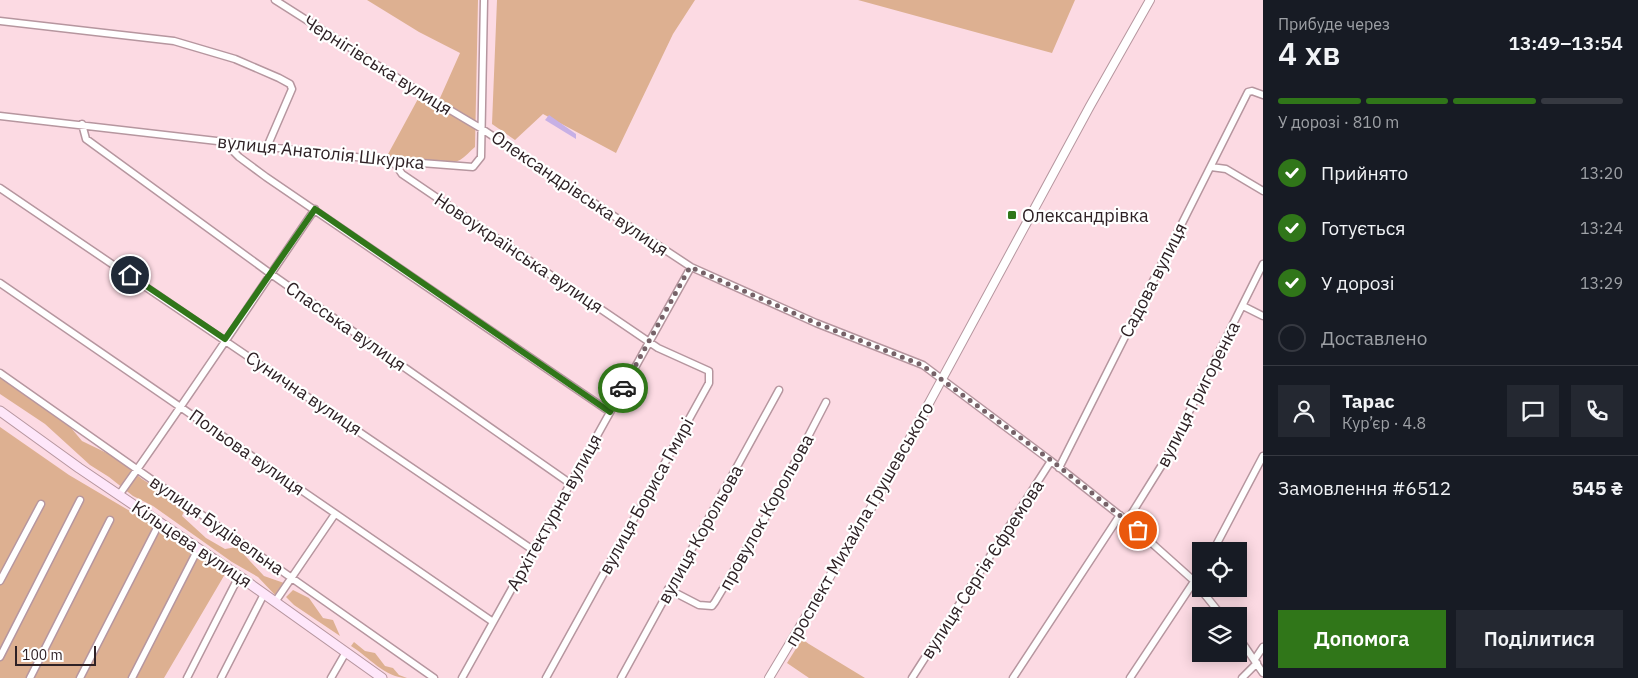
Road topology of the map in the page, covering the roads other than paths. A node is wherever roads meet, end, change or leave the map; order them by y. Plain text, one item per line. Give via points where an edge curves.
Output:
1 (275, 0) edge
2 (484, 0) edge
3 (1150, 0) edge
4 (0, 21) edge
5 (1263, 95) edge
6 (0, 116) edge
7 (82, 124) junction
8 (482, 128) junction
9 (224, 142) junction
10 (267, 147) junction
11 (393, 160) junction
12 (1211, 167) junction
13 (0, 188) edge
14 (1263, 191) edge
15 (315, 209) junction
16 (1263, 264) edge
17 (690, 267) junction
18 (271, 274) junction
19 (0, 283) edge
20 (1243, 306) junction
21 (1263, 316) edge
22 (225, 339) junction
23 (649, 341) junction
24 (0, 373) edge
25 (943, 379) junction
26 (779, 390) dead end
27 (826, 402) dead end
28 (182, 407) junction
29 (0, 411) edge
30 (610, 412) junction
31 (1263, 456) edge
32 (1052, 461) junction
33 (1059, 468) junction
34 (138, 469) junction
35 (571, 484) junction
36 (119, 495) junction
37 (80, 500) dead end
38 (41, 504) dead end
39 (335, 514) junction
40 (1120, 515) junction
41 (110, 520) dead end
42 (1127, 521) junction
43 (160, 522) junction
44 (1218, 542) edge
45 (198, 549) junction
46 (533, 550) junction
47 (239, 576) junction
48 (292, 577) junction
49 (1192, 579) edge
50 (0, 581) edge
51 (1192, 582) edge
52 (668, 589) junction
53 (264, 594) junction
54 (1207, 597) edge
55 (275, 602) junction
56 (1215, 607) edge
57 (493, 622) junction
58 (1263, 647) edge
59 (1247, 649) edge
60 (346, 652) junction
61 (0, 657) edge
62 (1256, 661) junction
63 (1263, 673) edge
64 (30, 678) edge
65 (80, 678) edge
66 (132, 678) edge
67 (187, 678) edge
68 (221, 678) edge
69 (331, 678) edge
70 (382, 678) edge
71 (434, 678) edge
72 (462, 678) edge
73 (546, 678) edge
74 (621, 678) edge
75 (769, 678) edge
76 (912, 678) edge
77 (1013, 678) edge
78 (1130, 678) edge
79 (1242, 678) edge

1 - 8 street, Чернігівська вулиця
2 - 8 street, вулиця Анатолія Шкурка
3 - 25 street, проспект Михайла Грушевського
4 - 10 street via 174,41 235,59 279,78 290,84 292,89
5 - 12 street, Садова вулиця via 1248,92
6 - 7 street, вулиця Анатолія Шкурка
7 - 9 street, вулиця Анатолія Шкурка
7 - 18 street, Спасська вулиця via 86,139
8 - 11 street, вулиця Анатолія Шкурка via 481,157 473,167
8 - 17 street, Олександрівська вулиця
9 - 10 street, вулиця Анатолія Шкурка
9 - 15 street via 239,157
10 - 11 street, вулиця Анатолія Шкурка
11 - 23 street, Новоукраїнська вулиця via 402,174
12 - 14 street via 1226,170
12 - 33 street, Садова вулиця
13 - 22 street, Сунична вулиця
15 - 18 street
15 - 30 street
16 - 20 street, вулиця Григоренка
17 - 23 street, Архітектурна вулиця
17 - 25 street, Олександрівська вулиця via 816,323 922,365
18 - 22 street
18 - 35 street, Спасська вулиця
19 - 28 street, Польова вулиця
20 - 21 street
20 - 42 street, вулиця Григоренка via 1165,460
22 - 28 street
22 - 46 street, Сунична вулиця
23 - 30 street, Архітектурна вулиця
23 - 73 street, вулиця Бориса Гмирі via 709,371 709,383
24 - 34 street, вулиця Будівельна
25 - 32 street, Олександрівська вулиця
25 - 75 street, проспект Михайла Грушевського via 883,488
26 - 52 street, вулиця Корольова
27 - 52 street, провулок Корольова via 771,508 716,602 712,606 699,605
28 - 34 street
28 - 39 street, Польова вулиця
29 - 36 main road, Кільцева вулиця
30 - 35 street, Архітектурна вулиця
31 - 44 street
32 - 33 street, Олександрівська вулиця
32 - 76 street, вулиця Сергія Єфремова
33 - 40 street, Олександрівська вулиця
34 - 36 street
34 - 48 street, вулиця Будівельна
35 - 46 street, Архітектурна вулиця
36 - 43 main road, Кільцева вулиця
37 - 61 street
38 - 50 street
39 - 48 street
39 - 57 street, Польова вулиця
40 - 42 street, Олександрівська вулиця
40 - 77 street
41 - 64 street
42 - 49 street, Олександрівська вулиця
43 - 45 main road, Кільцева вулиця
43 - 65 street
45 - 47 main road, Кільцева вулиця
45 - 66 street
46 - 57 street, Архітектурна вулиця
47 - 53 main road, Кільцева вулиця
47 - 67 street
48 - 55 street
48 - 71 street, вулиця Будівельна
51 - 78 street
52 - 74 street, вулиця Корольова
53 - 55 main road, Кільцева вулиця
53 - 68 street
54 - 56 street, Олександрівська вулиця
55 - 60 main road, Кільцева вулиця
57 - 72 street, Архітектурна вулиця
58 - 62 street
59 - 62 street
60 - 69 street
60 - 70 main road, Кільцева вулиця
62 - 63 street
62 - 79 street

